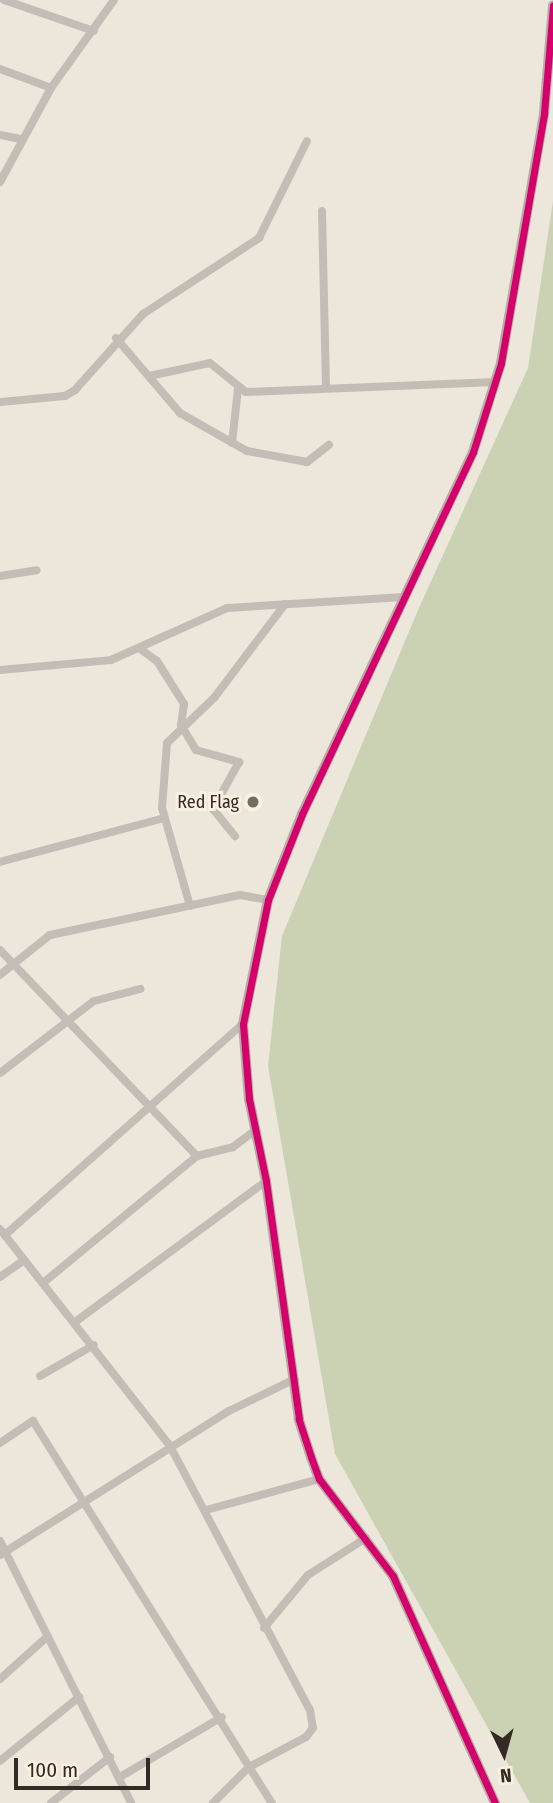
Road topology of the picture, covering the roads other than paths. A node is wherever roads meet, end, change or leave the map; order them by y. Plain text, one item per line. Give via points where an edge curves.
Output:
1 (4, 0) edge
2 (114, 0) edge
3 (553, 5) edge
4 (94, 31) junction
5 (0, 69) edge
6 (51, 88) junction
7 (0, 135) edge
8 (21, 139) junction
9 (307, 141) dead end
10 (0, 182) edge
11 (322, 211) dead end
12 (116, 338) junction
13 (149, 376) junction
14 (495, 382) junction
15 (326, 385) junction
16 (237, 389) junction
17 (0, 402) edge
18 (232, 443) junction
19 (329, 445) dead end
20 (37, 570) dead end
21 (0, 576) edge
22 (404, 597) junction
23 (285, 604) junction
24 (139, 648) junction
25 (0, 670) edge
26 (181, 725) junction
27 (164, 818) junction
28 (236, 836) dead end
29 (0, 862) edge
30 (268, 900) junction
31 (190, 906) junction
32 (0, 950) edge
33 (13, 964) junction
34 (0, 975) edge
35 (140, 989) dead end
36 (67, 1020) junction
37 (243, 1024) junction
38 (0, 1073) edge
39 (150, 1105) junction
40 (254, 1131) junction
41 (197, 1156) junction
42 (267, 1181) junction
43 (3, 1232) edge
44 (24, 1260) junction
45 (0, 1277) edge
46 (43, 1283) junction
47 (75, 1322) junction
48 (94, 1345) junction
49 (40, 1376) dead end
50 (295, 1379) junction
51 (0, 1443) edge
52 (170, 1446) junction
53 (319, 1479) junction
54 (86, 1502) junction
55 (206, 1510) junction
56 (366, 1538) junction
57 (0, 1541) edge
58 (2, 1553) edge
59 (264, 1628) junction
60 (48, 1636) junction
61 (0, 1679) edge
62 (79, 1697) junction
63 (222, 1717) junction
64 (110, 1757) junction
65 (0, 1761) edge
66 (248, 1767) junction
67 (120, 1777) junction
68 (51, 1803) edge
69 (131, 1803) edge
70 (213, 1803) edge
71 (272, 1803) edge
72 (495, 1803) edge

1 - 4 street
2 - 4 street
3 - 14 street via 535,173
4 - 6 street
5 - 6 street
6 - 8 street
7 - 8 street
8 - 10 street
9 - 12 street via 258,238 189,281
11 - 15 street
12 - 13 street
12 - 17 street via 65,396
13 - 16 street via 210,363 226,372
13 - 18 street via 180,413
14 - 15 street
14 - 22 street via 473,452
15 - 16 street
16 - 18 street
18 - 19 street via 293,463 314,459
20 - 21 street
22 - 23 street
22 - 30 street via 302,814
23 - 24 street via 227,608
23 - 26 street via 214,698
24 - 25 street via 111,660
24 - 26 street via 157,662 184,704
26 - 27 street via 167,743
26 - 28 street via 196,750 239,762 213,810
27 - 29 street
27 - 31 street
30 - 31 street via 240,895
30 - 37 street
31 - 33 street via 50,935
32 - 33 street
33 - 34 street
33 - 36 street
35 - 36 street via 93,1001
36 - 38 street
36 - 39 street
37 - 39 street
37 - 40 street
39 - 41 street
39 - 43 street
40 - 41 street via 233,1147
40 - 42 street
41 - 46 street
42 - 47 street
42 - 50 street
43 - 44 street
44 - 45 street
44 - 46 street
46 - 47 street
47 - 48 street
48 - 49 street
48 - 52 street
50 - 52 street
50 - 53 street via 299,1419
51 - 54 street via 33,1421
52 - 54 street
52 - 55 street
53 - 55 street
53 - 56 street
54 - 58 street
54 - 63 street
55 - 59 street
56 - 59 street via 308,1575
56 - 72 street via 420,1631
57 - 58 street
58 - 60 street
59 - 66 street via 310,1710 313,1728
60 - 61 street
60 - 62 street
62 - 64 street
62 - 65 street
63 - 66 street
63 - 67 street
64 - 67 street
64 - 68 street
66 - 70 street
66 - 71 street
67 - 69 street

